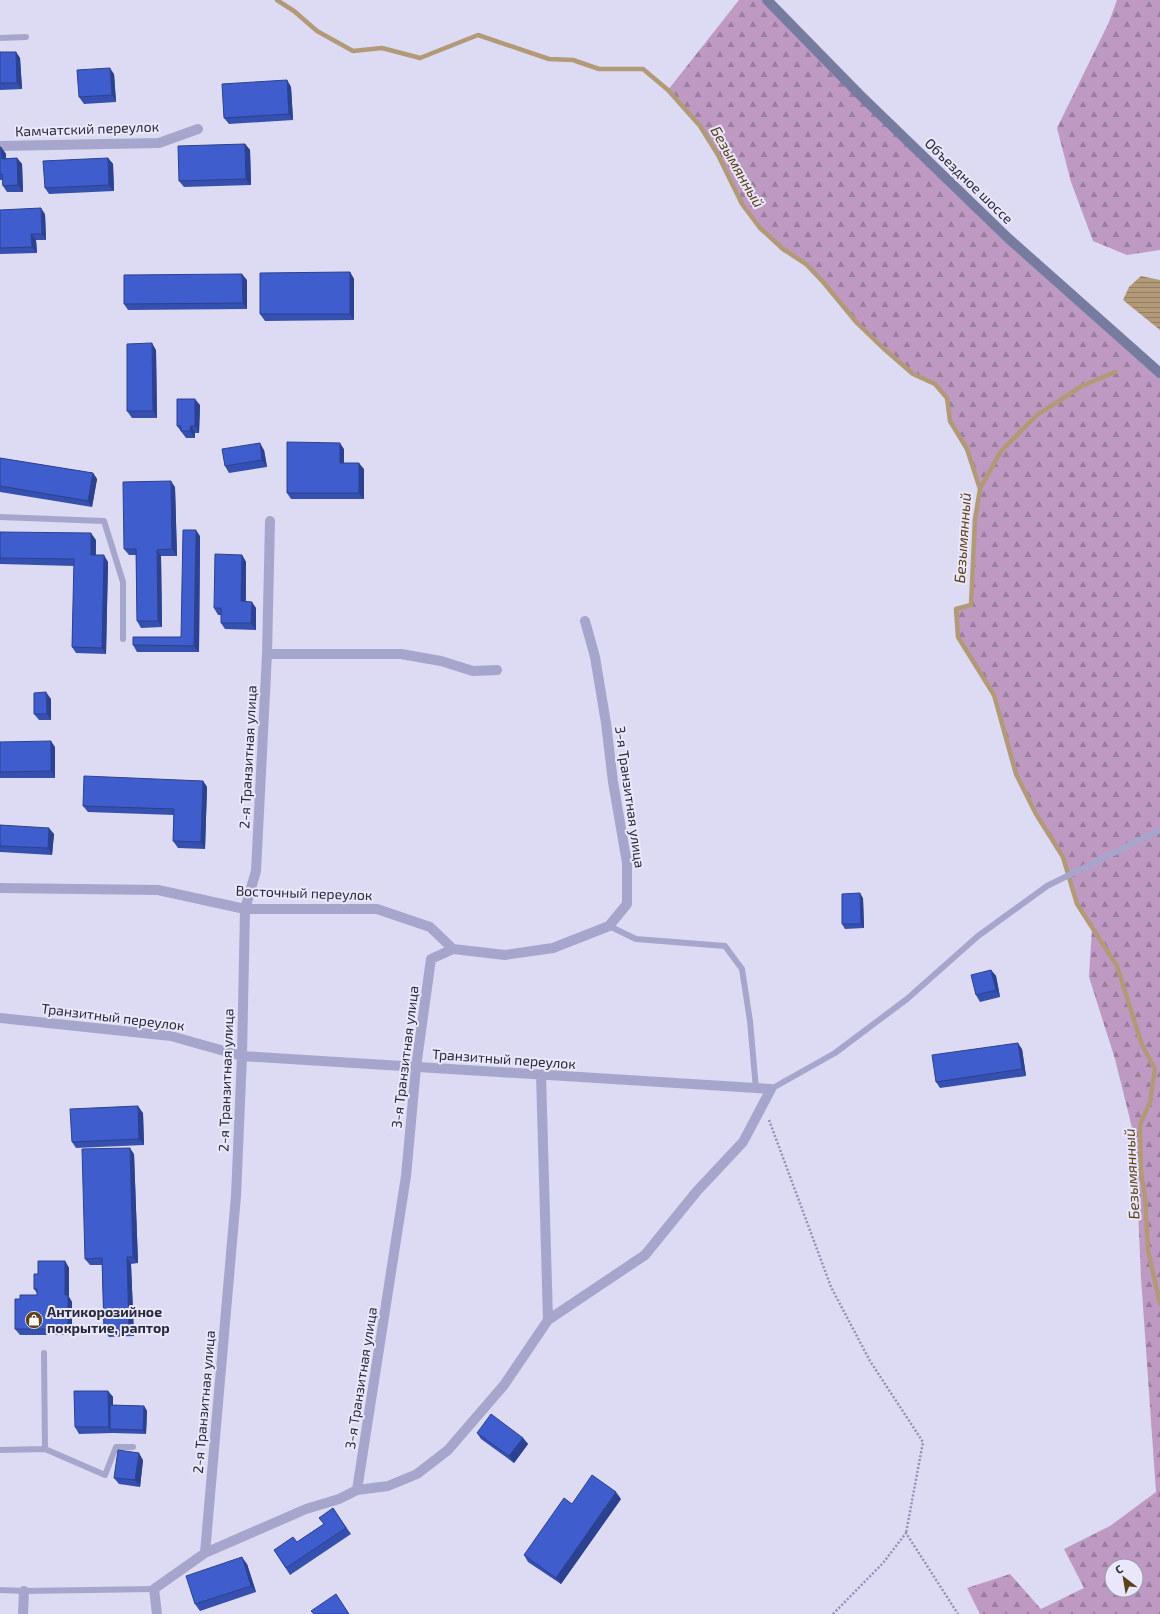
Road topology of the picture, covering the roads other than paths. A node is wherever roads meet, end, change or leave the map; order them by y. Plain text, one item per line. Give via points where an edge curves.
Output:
1 (767, 0) edge
2 (26, 37) dead end
3 (0, 38) edge
4 (198, 129) dead end
5 (0, 146) edge
6 (1160, 373) edge
7 (0, 517) edge
8 (270, 520) dead end
9 (585, 621) dead end
10 (123, 639) dead end
11 (267, 654) junction
12 (497, 670) dead end
13 (1160, 830) edge
14 (0, 888) edge
15 (245, 909) junction
16 (609, 926) junction
17 (453, 949) junction
18 (0, 1018) edge
19 (242, 1056) junction
20 (416, 1067) junction
21 (541, 1075) junction
22 (756, 1089) junction
23 (771, 1089) junction
24 (548, 1320) junction
25 (44, 1353) dead end
26 (133, 1447) dead end
27 (45, 1449) junction
28 (0, 1450) edge
29 (358, 1490) junction
30 (205, 1553) junction
31 (154, 1589) junction
32 (0, 1590) edge
33 (24, 1591) junction
34 (23, 1614) edge
35 (157, 1614) edge

1 - 6 street, Объездное шоссе via 859,94 1002,232
2 - 3 lane
4 - 5 street, Камчатский переулок via 159,143
7 - 10 lane via 104,521 123,582
8 - 11 street, 2-я Транзитная улица
9 - 16 street, 3-я Транзитная улица via 595,657 627,863 628,904
11 - 12 street via 401,654 473,671
11 - 15 street, 2-я Транзитная улица via 256,871
13 - 23 lane via 1047,886 978,936 907,999 835,1053
14 - 15 street, Восточный переулок via 158,890
15 - 17 street, Восточный переулок via 377,909 430,927
15 - 19 street, 2-я Транзитная улица
16 - 17 street, 3-я Транзитная улица via 547,949 505,955
16 - 22 lane via 636,939 725,946 742,969
17 - 20 street, 3-я Транзитная улица via 431,959
18 - 19 street, Транзитный переулок via 171,1036
19 - 20 street, Транзитный переулок
19 - 30 street, 2-я Транзитная улица via 236,1196
20 - 21 street, Транзитный переулок
20 - 29 street, 3-я Транзитная улица via 406,1176
21 - 22 street, Транзитный переулок
21 - 24 street
22 - 23 street, Транзитный переулок
23 - 24 street via 743,1142 697,1191 645,1255
24 - 29 street via 504,1385 448,1450 417,1474 388,1486
25 - 27 lane
26 - 27 lane via 116,1447 105,1475
27 - 28 lane
29 - 30 street via 306,1509
30 - 31 street
31 - 33 lane
31 - 35 street
32 - 33 lane
33 - 34 street

